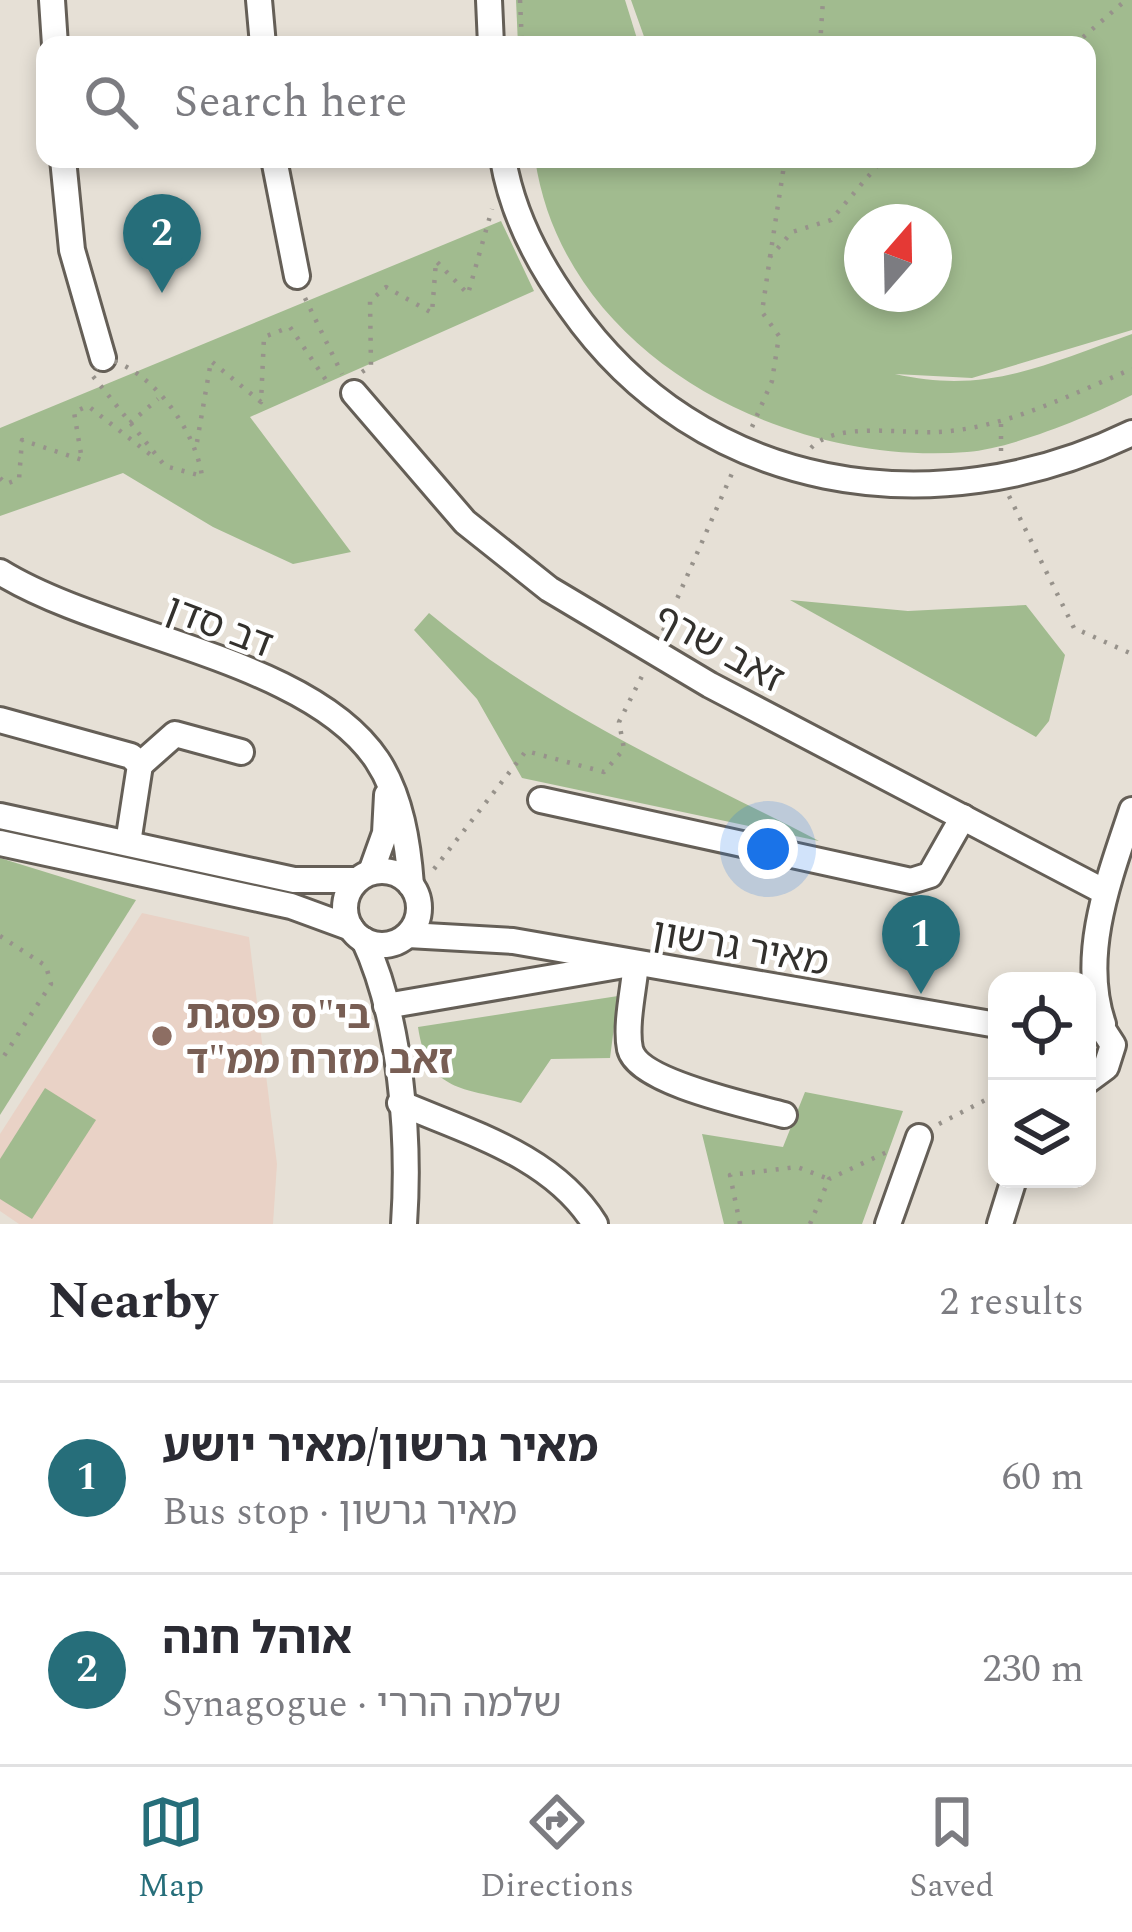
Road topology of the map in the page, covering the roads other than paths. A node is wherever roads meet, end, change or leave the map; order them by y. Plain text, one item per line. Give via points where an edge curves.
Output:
1 (52, 0) edge
2 (260, 0) edge
3 (489, 0) edge
4 (54, 36) edge
5 (262, 36) edge
6 (491, 36) edge
7 (64, 168) edge
8 (276, 168) edge
9 (505, 168) edge
10 (297, 276) road end
11 (104, 358) road end
12 (350, 387) road end
13 (1132, 433) edge
14 (0, 572) edge
15 (0, 720) edge
16 (241, 752) dead end
17 (140, 765) junction
18 (387, 781) junction
19 (541, 800) dead end
20 (1132, 810) edge
21 (0, 816) edge
22 (963, 818) junction
23 (0, 843) edge
24 (128, 843) junction
25 (1125, 857) edge
26 (364, 876) junction
27 (415, 892) junction
28 (1105, 892) junction
29 (357, 934) junction
30 (402, 938) junction
31 (513, 941) junction
32 (1096, 953) junction
33 (636, 963) junction
34 (1090, 972) edge
35 (386, 1006) junction
36 (956, 1021) junction
37 (988, 1024) edge
38 (1108, 1031) edge
39 (988, 1033) edge
40 (1132, 1071) edge
41 (1096, 1074) edge
42 (1096, 1077) edge
43 (400, 1103) junction
44 (784, 1115) dead end
45 (919, 1137) dead end
46 (1012, 1188) edge
47 (404, 1224) edge
48 (595, 1224) edge
49 (888, 1224) edge
50 (1000, 1224) edge

1 - 4 street
2 - 5 street
3 - 6 street
7 - 11 street via 72,250
8 - 10 street
9 - 13 street via 551,280 608,357 662,403 742,449 800,469 919,488 1000,478
12 - 22 street, זאב שרף via 465,522 549,589
14 - 18 street, דב סדן via 326,709
15 - 17 street
16 - 17 street via 175,734
17 - 24 street
18 - 26 street via 385,833
18 - 27 street, דב סדן
19 - 22 street via 911,881 930,875
20 - 25 street
21 - 24 street
22 - 28 street, זאב שרף
23 - 29 street via 291,906
24 - 26 street via 294,880
25 - 28 street
26 - 27 street via 388,871
26 - 29 street via 346,898
27 - 30 street via 418,918
27 - 31 street, מאיר גרשון
28 - 32 street
29 - 30 street
29 - 35 street
30 - 31 street, מאיר גרשון
30 - 35 street
31 - 33 street, מאיר גרשון
32 - 34 street
32 - 38 street via 1097,1006
33 - 35 street
33 - 36 street, מאיר גרשון
33 - 44 street via 630,1050 639,1063 659,1078
35 - 43 street
36 - 37 street, מאיר גרשון
36 - 39 street, מאיר גרשון
38 - 41 street via 1111,1057
40 - 42 street
43 - 47 street
43 - 48 street via 540,1167 566,1185
45 - 49 street
46 - 50 street

